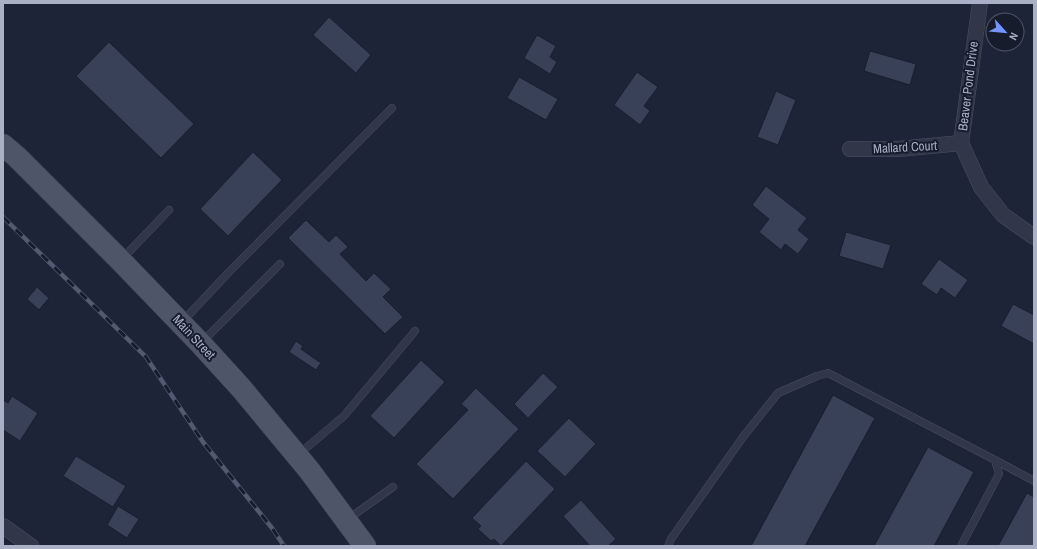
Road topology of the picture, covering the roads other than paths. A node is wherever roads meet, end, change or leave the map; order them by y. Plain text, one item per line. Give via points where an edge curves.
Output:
1 (980, 3) edge
2 (392, 108) dead end
3 (961, 143) junction
4 (3, 145) edge
5 (850, 149) dead end
6 (169, 210) dead end
7 (1034, 237) edge
8 (120, 260) junction
9 (280, 264) dead end
10 (181, 323) junction
11 (415, 331) dead end
12 (200, 343) junction
13 (298, 456) junction
14 (995, 460) junction
15 (1034, 482) edge
16 (394, 487) dead end
17 (346, 520) junction
18 (3, 526) edge
19 (31, 546) edge
20 (366, 546) edge
21 (668, 546) edge
22 (961, 546) edge

1 - 3 street, Beaver Pond Drive
2 - 10 lane
3 - 5 street, Mallard Court via 898,149
3 - 7 street, Beaver Pond Drive via 981,187 1003,215
4 - 8 main road, Main Street
6 - 8 lane
8 - 10 main road, Main Street
9 - 12 lane
10 - 12 main road, Main Street
11 - 13 lane via 344,416
12 - 13 main road, Main Street
13 - 17 main road, Main Street
14 - 15 lane
14 - 21 lane via 828,373 778,393 743,437
14 - 22 lane via 999,474
16 - 17 lane
17 - 20 main road, Main Street
18 - 19 street

